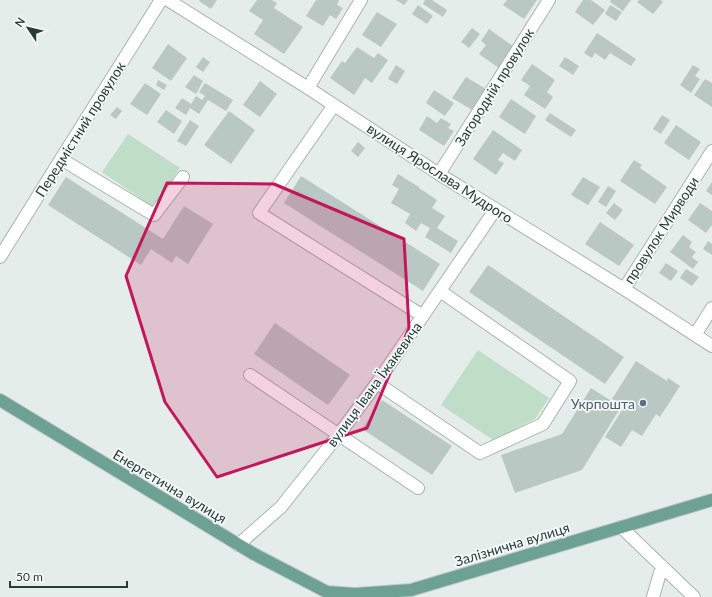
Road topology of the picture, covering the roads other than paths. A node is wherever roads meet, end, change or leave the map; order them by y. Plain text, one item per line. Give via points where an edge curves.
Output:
1 (161, 0) edge
2 (168, 0) edge
3 (362, 0) edge
4 (548, 0) edge
5 (308, 88) junction
6 (334, 105) junction
7 (712, 151) edge
8 (61, 159) junction
9 (439, 174) junction
10 (183, 177) dead end
11 (495, 210) junction
12 (0, 257) edge
13 (624, 289) junction
14 (440, 291) junction
15 (712, 308) edge
16 (423, 316) junction
17 (694, 335) junction
18 (712, 346) edge
19 (250, 375) dead end
20 (377, 383) junction
21 (0, 400) edge
22 (339, 434) junction
23 (418, 488) dead end
24 (712, 500) edge
25 (621, 527) junction
26 (238, 545) junction
27 (662, 566) junction
28 (323, 594) edge
29 (356, 595) edge
30 (653, 597) edge
31 (694, 597) edge

1 - 8 street, Передмістний провулок
2 - 5 street, вулиця Ярослава Мудрого
3 - 5 street
4 - 9 street, Загородній провулок
5 - 6 street, вулиця Ярослава Мудрого
6 - 9 street, вулиця Ярослава Мудрого
6 - 16 street via 259,213
7 - 13 street, провулок Мирводи
8 - 10 street via 154,215
8 - 12 street, Передмістний провулок
9 - 11 street, вулиця Ярослава Мудрого
11 - 13 street, вулиця Ярослава Мудрого
11 - 14 street, вулиця Івана Їжакевича
13 - 17 street, вулиця Ярослава Мудрого
14 - 16 street, вулиця Івана Їжакевича
14 - 20 street via 570,381 542,424 480,453
15 - 17 street
16 - 20 street, вулиця Івана Їжакевича
17 - 18 street, вулиця Ярослава Мудрого
19 - 22 street
20 - 22 street, вулиця Івана Їжакевича
21 - 26 main road, Енергетична вулиця
22 - 23 street
22 - 26 street, вулиця Івана Їжакевича via 281,507
24 - 25 main road, Залізнична вулиця
25 - 27 street
25 - 29 main road, Залізнична вулиця via 411,590
26 - 28 main road, Енергетична вулиця
27 - 30 street
27 - 31 street
28 - 29 main road, Залізнична вулиця

